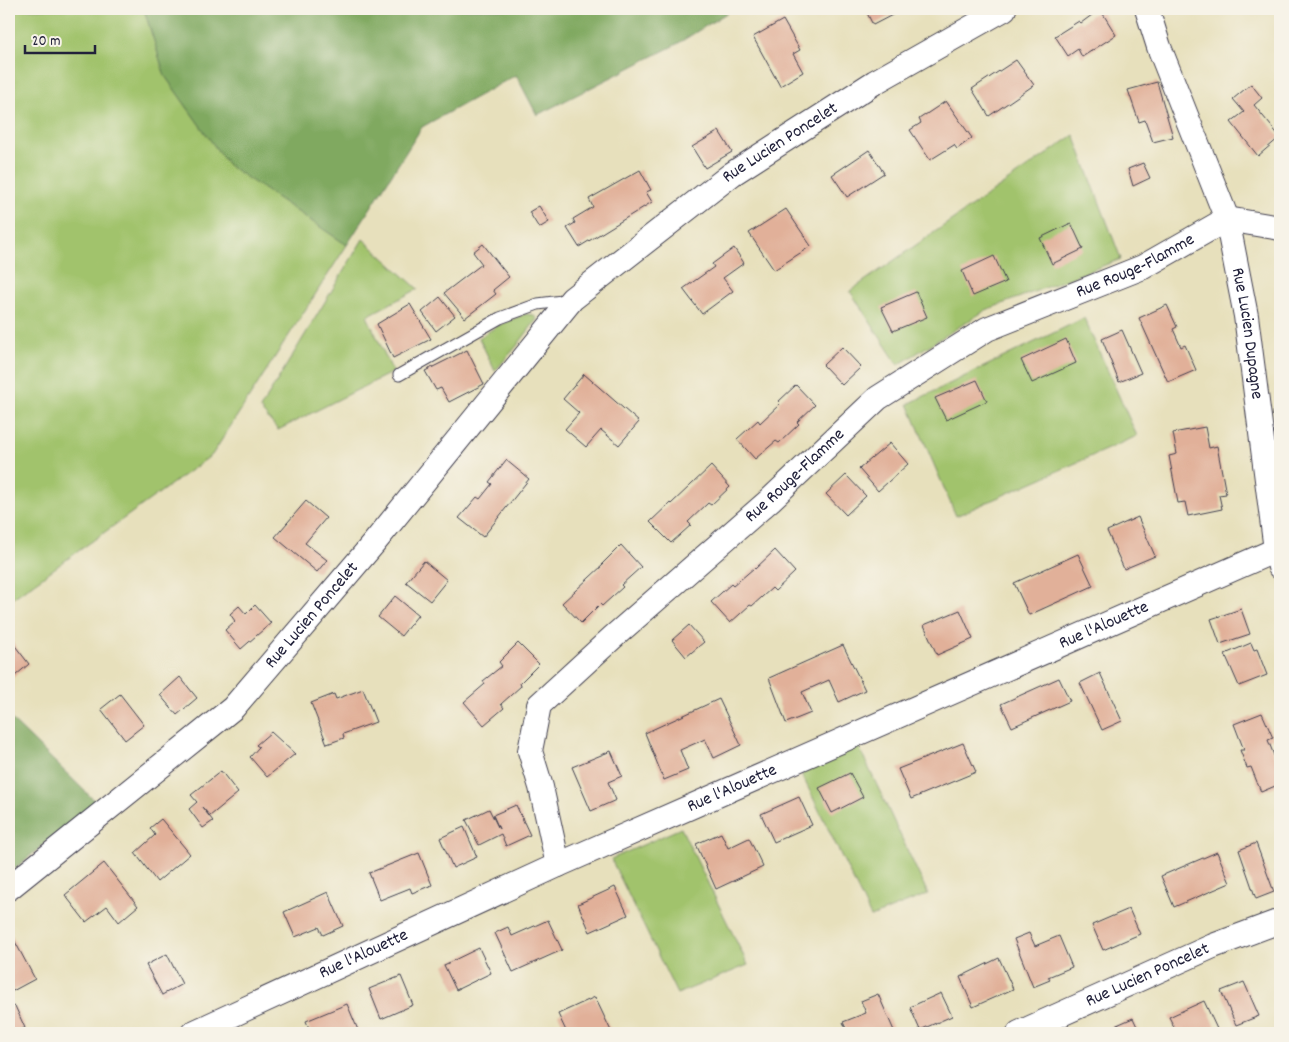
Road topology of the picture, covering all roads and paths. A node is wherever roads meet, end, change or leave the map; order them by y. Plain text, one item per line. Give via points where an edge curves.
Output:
1 (1004, 9) edge
2 (1147, 9) edge
3 (1227, 219) junction
4 (1280, 228) edge
5 (572, 299) junction
6 (400, 376) dead end
7 (1278, 558) edge
8 (558, 865) junction
9 (9, 888) edge
10 (1280, 921) edge
11 (194, 1033) edge
12 (1018, 1033) edge

1 - 5 street, Rue Lucien Poncelet via 875,82 732,174
2 - 3 street, Rue Lucien Dupagne
3 - 4 street
3 - 7 street, Rue Lucien Dupagne via 1246,316
3 - 8 street, Rue Rouge-Flamme via 1143,267 986,329 878,398 770,500 539,705 530,751
5 - 6 lane, Rue Lucien Poncelet via 538,304 500,318
5 - 9 street, Rue Lucien Poncelet via 374,543 233,708
7 - 8 street, Rue l'Alouette
8 - 11 street, Rue l'Alouette
10 - 12 street, Rue Lucien Poncelet via 1213,946

